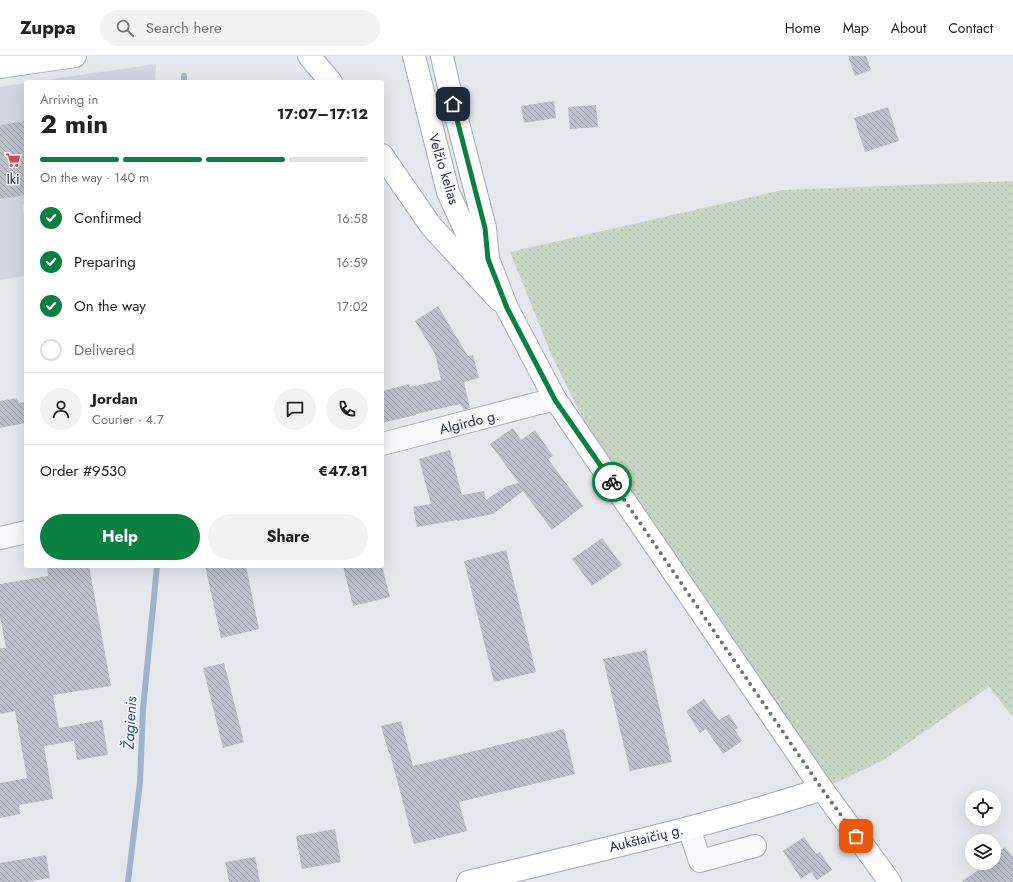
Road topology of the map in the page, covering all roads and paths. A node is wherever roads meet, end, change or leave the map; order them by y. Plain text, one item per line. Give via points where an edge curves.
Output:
1 (75, 56) edge
2 (308, 56) edge
3 (414, 56) edge
4 (442, 56) edge
5 (1, 63) edge
6 (329, 80) edge
7 (384, 158) edge
8 (488, 259) junction
9 (507, 308) junction
10 (555, 400) junction
11 (384, 443) edge
12 (24, 532) edge
13 (0, 538) edge
14 (822, 789) junction
15 (689, 828) junction
16 (755, 846) dead end
17 (468, 882) edge
18 (890, 882) edge

1 - 5 main road
2 - 6 main road
3 - 8 main road, Velžio kelias via 448,192 467,234
4 - 8 main road, Velžio kelias via 485,228
7 - 9 main road via 431,226
8 - 9 main road
9 - 10 main road
10 - 11 street, Algirdo g.
10 - 14 main road
12 - 13 street
14 - 15 main road, Aukštaičių g. via 768,807
14 - 18 main road
15 - 16 street via 700,861
15 - 17 main road, Aukštaičių g.

